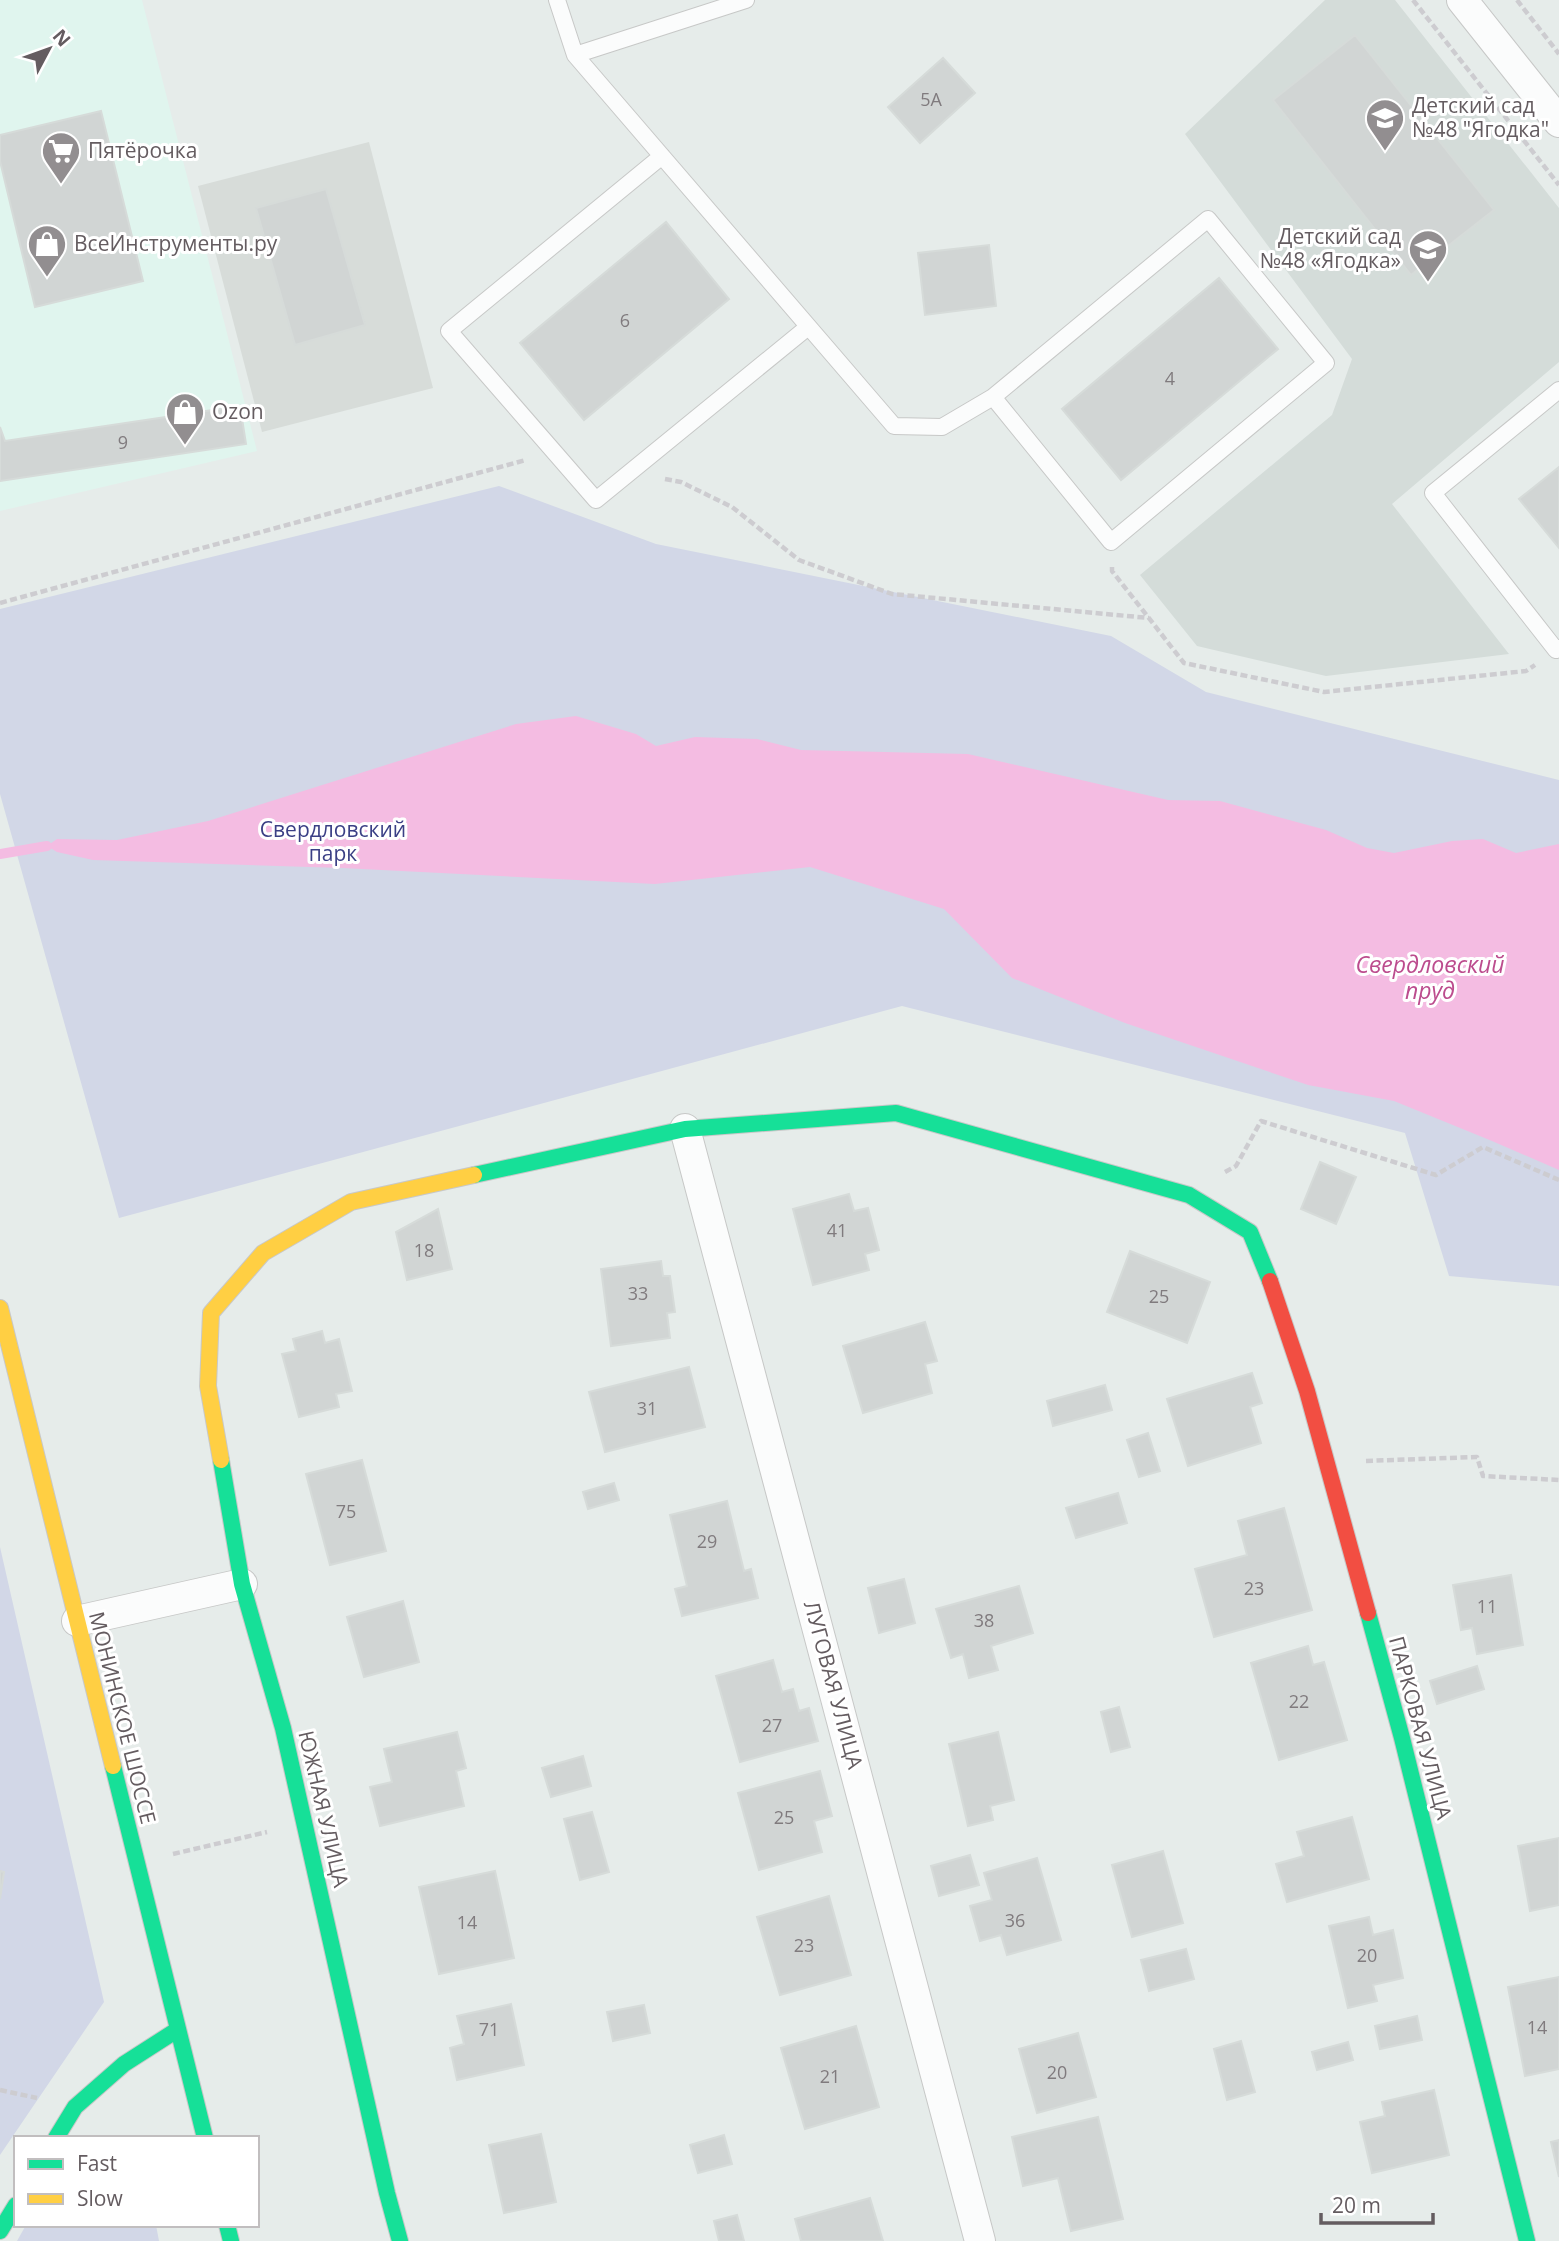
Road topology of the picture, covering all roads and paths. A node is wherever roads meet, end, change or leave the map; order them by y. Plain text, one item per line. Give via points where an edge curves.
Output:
1 (557, 0) edge
2 (746, 0) edge
3 (1413, 0) edge
4 (1462, 0) edge
5 (1517, 0) edge
6 (1559, 54) edge
7 (575, 55) junction
8 (1559, 122) edge
9 (662, 156) junction
10 (1559, 185) edge
11 (808, 327) junction
12 (1559, 390) edge
13 (993, 397) junction
14 (554, 452) junction
15 (630, 472) junction
16 (1111, 542) junction
17 (0, 603) edge
18 (1149, 618) junction
19 (1558, 649) edge
20 (685, 1129) junction
21 (1559, 1180) edge
22 (1189, 1195) junction
23 (1250, 1231) joint
24 (0, 1308) edge
25 (1326, 1462) junction
26 (1559, 1480) edge
27 (242, 1584) junction
28 (77, 1621) junction
29 (305, 1823) junction
30 (162, 1856) dead end
31 (177, 2029) junction
32 (57, 2136) edge
33 (204, 2136) edge
34 (14, 2208) edge
35 (0, 2231) edge
36 (400, 2241) edge
37 (980, 2241) edge
38 (1527, 2241) edge

1 - 7 lane
2 - 7 lane
3 - 10 path
4 - 8 street
5 - 6 path
7 - 9 lane
9 - 11 lane
9 - 14 lane via 449,331
11 - 13 lane via 894,426 942,427
11 - 15 lane
12 - 19 lane via 1433,494
13 - 16 lane
13 - 16 lane via 1208,219 1326,363
14 - 15 lane via 596,500
14 - 17 path
15 - 18 path via 681,481 732,507 799,560 892,594
16 - 18 path via 1112,571
18 - 19 path via 1184,663 1324,692 1526,671
20 - 22 street, ЮЖНАЯ УЛИЦА via 896,1113
20 - 27 street, ЮЖНАЯ УЛИЦА via 351,1202 263,1253 211,1313 208,1386
20 - 37 street, ЛУГОВАЯ УЛИЦА
21 - 22 path via 1483,1147 1436,1175 1261,1121 1236,1166
22 - 23 street, ЮЖНАЯ УЛИЦА
23 - 25 street, ПАРКОВАЯ УЛИЦА via 1278,1299
24 - 28 street, МОНИНСКОЕ ШОССЕ
25 - 26 path via 1477,1457 1483,1476
25 - 38 street, ПАРКОВАЯ УЛИЦА via 1402,1738
27 - 28 street
27 - 29 street, ЮЖНАЯ УЛИЦА via 284,1728
28 - 31 street, МОНИНСКОЕ ШОССЕ
29 - 30 path
29 - 36 street, ЮЖНАЯ УЛИЦА
31 - 32 street via 124,2064 75,2108
31 - 33 street, МОНИНСКОЕ ШОССЕ
34 - 35 street

